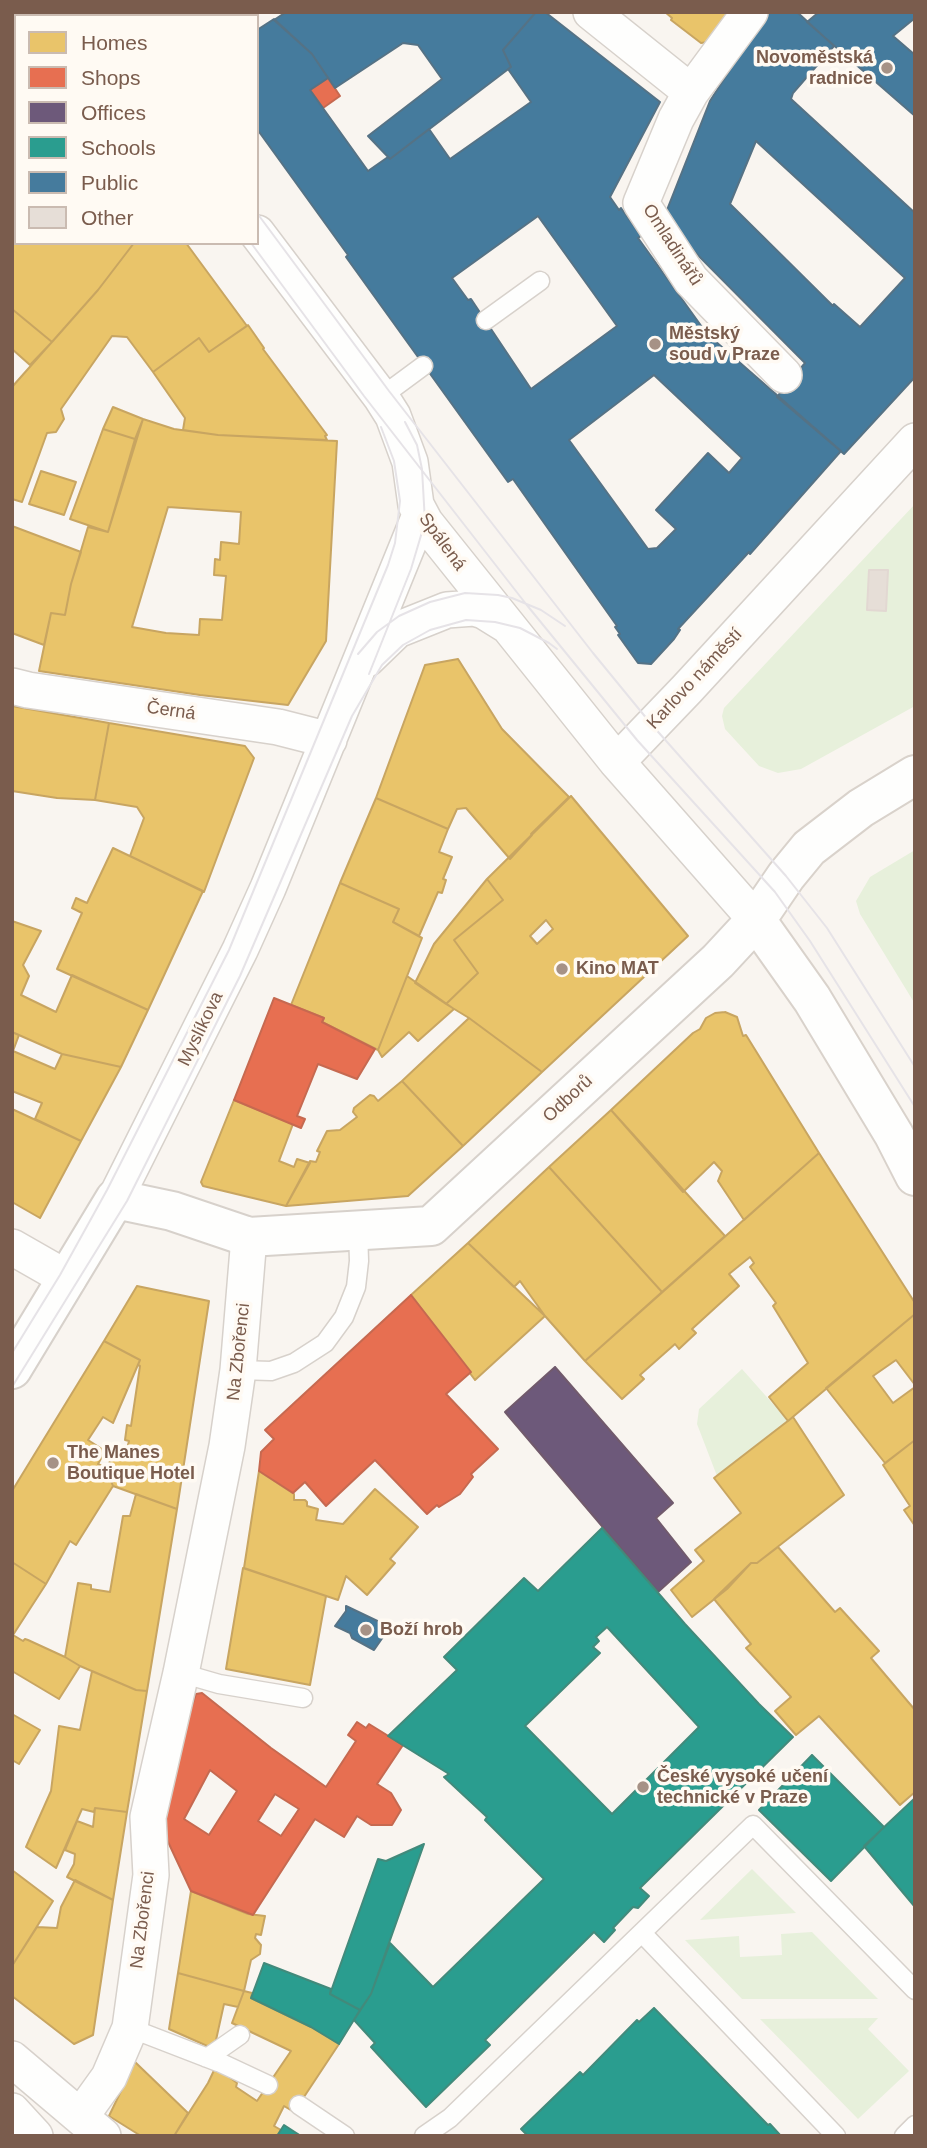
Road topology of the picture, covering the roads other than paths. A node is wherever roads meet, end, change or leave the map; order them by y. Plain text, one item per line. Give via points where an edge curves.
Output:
1 (591, 12) edge
2 (750, 12) edge
3 (691, 92) junction
4 (259, 236) edge
5 (540, 281) dead end
6 (486, 320) dead end
7 (423, 366) dead end
8 (784, 374) dead end
9 (381, 397) junction
10 (915, 441) edge
11 (420, 515) junction
12 (505, 624) junction
13 (356, 672) junction
14 (12, 685) edge
15 (329, 740) junction
16 (617, 762) junction
17 (915, 775) edge
18 (756, 920) junction
19 (915, 1176) edge
20 (115, 1199) junction
21 (358, 1230) junction
22 (249, 1237) junction
23 (12, 1247) edge
24 (68, 1279) junction
25 (12, 1369) edge
26 (238, 1370) junction
27 (181, 1673) junction
28 (303, 1698) dead end
29 (642, 1933) junction
30 (915, 1990) edge
31 (130, 2028) junction
32 (240, 2035) dead end
33 (12, 2059) edge
34 (216, 2061) junction
35 (268, 2085) dead end
36 (299, 2105) dead end
37 (12, 2111) edge
38 (915, 2125) edge
39 (92, 2126) edge
40 (35, 2136) edge
41 (345, 2136) edge
42 (424, 2136) edge
43 (836, 2136) edge
44 (904, 2136) edge

1 - 3 street
2 - 3 street, Omladinářů
3 - 8 street, Omladinářů via 641,203 691,280
4 - 9 street, Spálená
5 - 6 lane
7 - 9 lane
9 - 11 street, Spálená via 410,462
10 - 16 street, Karlovo náměstí
11 - 12 street, Spálená
11 - 13 street, Myslíkova
12 - 13 street, Myslíkova via 474,608 430,615 397,630
12 - 16 street, Spálená
13 - 15 street, Myslíkova
14 - 15 street, Černá via 278,727
15 - 20 street, Myslíkova via 240,950
16 - 18 street
17 - 18 street via 868,803 809,848
18 - 19 street via 812,999
18 - 21 street, Odborů via 718,961 431,1226
20 - 22 street, Odborů via 172,1211
20 - 24 street, Myslíkova
21 - 22 street, Odborů
21 - 26 lane via 356,1287 344,1317 325,1343 271,1371
22 - 26 street, Na Zbořenci
23 - 24 street
24 - 25 street, Myslíkova
26 - 27 street, Na Zbořenci
27 - 28 lane
27 - 31 street, Na Zbořenci via 148,1817 150,1875
29 - 30 lane via 753,1825
29 - 42 lane via 450,2118
29 - 43 lane
31 - 34 lane
31 - 39 street, Na Zbořenci
32 - 34 lane
33 - 39 street
34 - 35 lane
36 - 41 lane
37 - 40 street
38 - 44 lane

